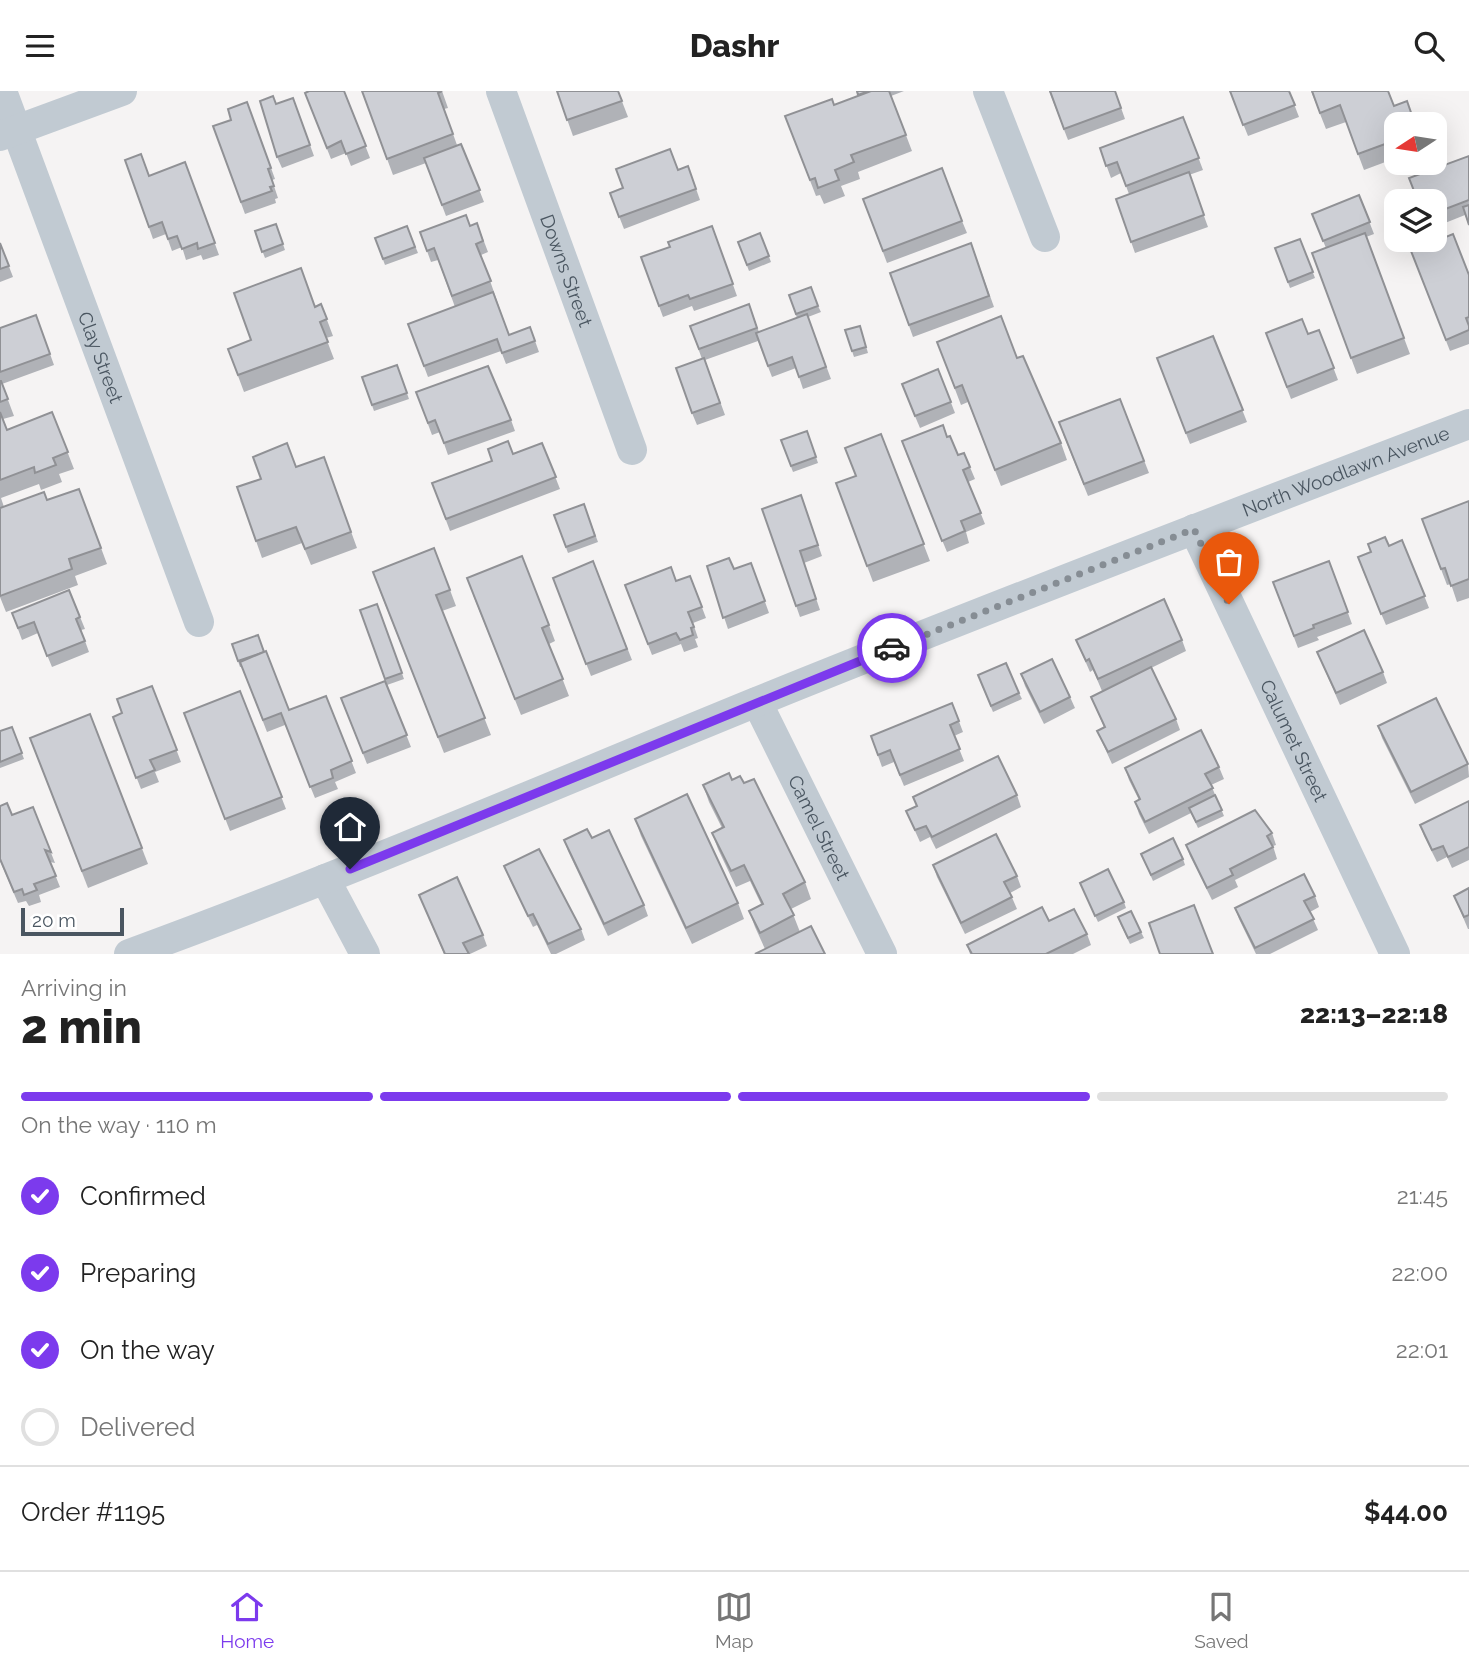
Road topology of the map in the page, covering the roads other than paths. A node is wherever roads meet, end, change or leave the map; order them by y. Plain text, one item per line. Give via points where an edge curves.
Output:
1 (2, 91) edge
2 (122, 91) edge
3 (501, 91) edge
4 (988, 91) edge
5 (8, 134) edge
6 (1045, 237) dead end
7 (1469, 424) edge
8 (632, 450) dead end
9 (1194, 529) junction
10 (199, 622) dead end
11 (757, 702) junction
12 (325, 879) junction
13 (129, 954) edge
14 (365, 954) edge
15 (882, 954) edge
16 (1395, 954) edge

1 - 5 street, Clay Street
2 - 5 street
3 - 8 street, Downs Street
4 - 6 street
5 - 10 street, Clay Street
7 - 9 street, North Woodlawn Avenue
9 - 11 street, North Woodlawn Avenue
9 - 16 street, Calumet Street
11 - 12 street, North Woodlawn Avenue
11 - 15 street, Camel Street
12 - 13 street, North Woodlawn Avenue
12 - 14 street

